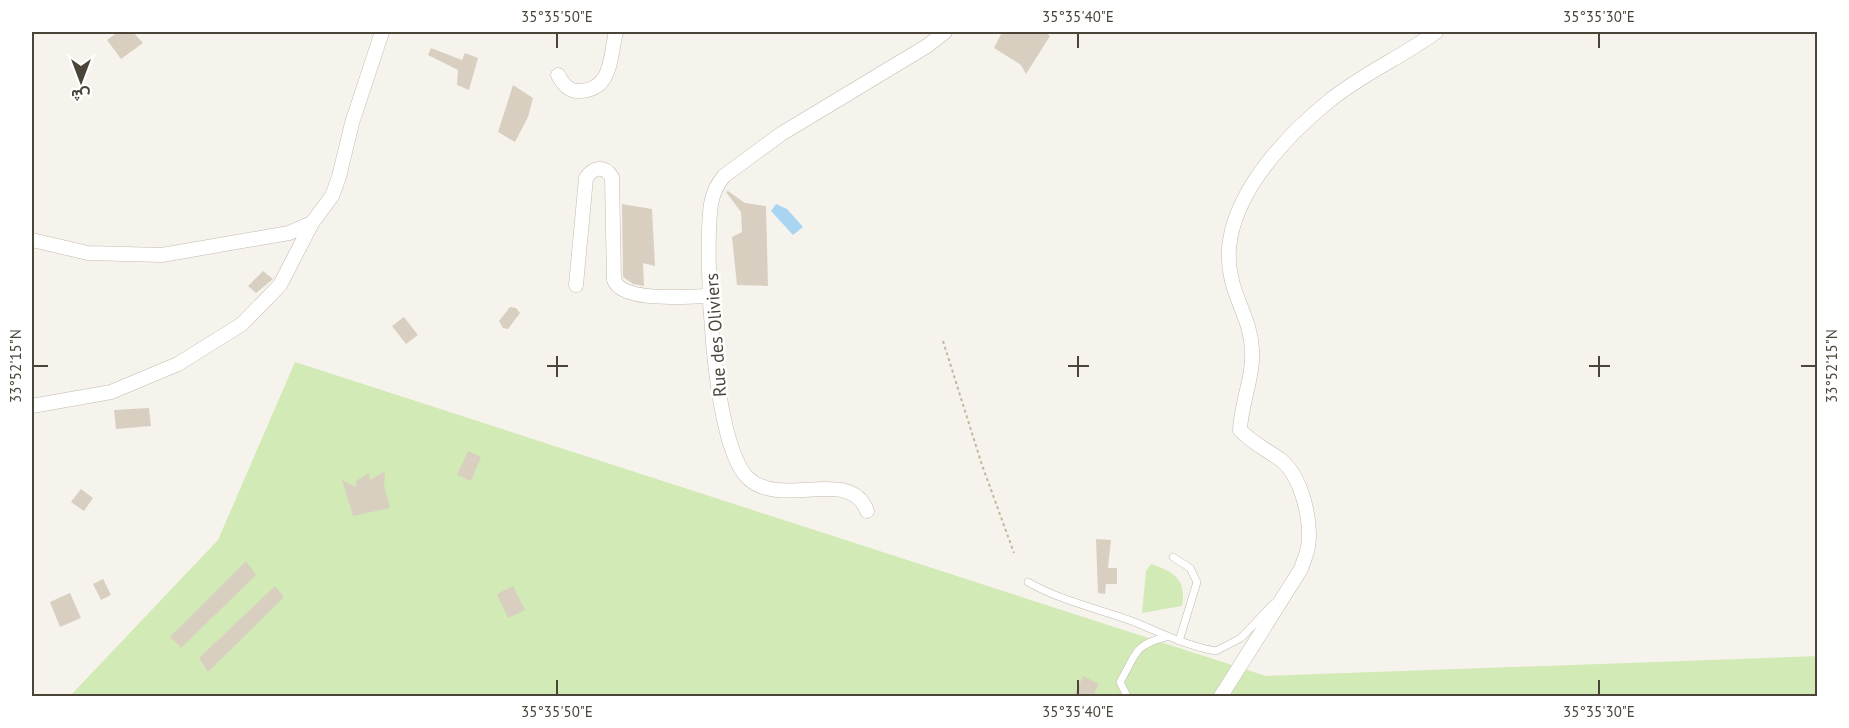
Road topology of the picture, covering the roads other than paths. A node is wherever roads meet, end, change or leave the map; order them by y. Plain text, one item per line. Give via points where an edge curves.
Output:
1 (382, 32) edge
2 (616, 32) edge
3 (945, 32) edge
4 (1436, 32) edge
5 (558, 75) dead end
6 (312, 223) junction
7 (32, 240) edge
8 (576, 285) dead end
9 (710, 297) junction
10 (32, 406) edge
11 (867, 511) dead end
12 (1173, 556) dead end
13 (1028, 582) dead end
14 (1288, 587) junction
15 (1167, 637) junction
16 (1179, 641) junction
17 (1127, 696) edge
18 (1221, 696) edge

1 - 6 street via 339,177 332,196
2 - 5 street via 609,70 600,84 575,91
3 - 9 street, Rue des Oliviers via 781,134 724,176 711,204
4 - 14 street via 1330,100 1298,129 1266,167 1241,205 1233,226 1230,280 1252,350 1240,430 1283,461 1294,475 1308,527 1308,547 1301,569
6 - 7 street via 289,233 162,255 88,253
6 - 10 street via 280,285 242,324 178,364 111,392
8 - 9 street via 586,178 599,168 612,177 616,287 652,297
9 - 11 street, Rue des Oliviers via 722,412 739,466 762,487 777,492 847,489 864,501
12 - 16 lane via 1190,568 1197,582
13 - 15 lane
14 - 16 lane via 1227,648 1216,651
14 - 18 street
15 - 16 lane
15 - 17 lane via 1145,642 1140,648 1120,682

